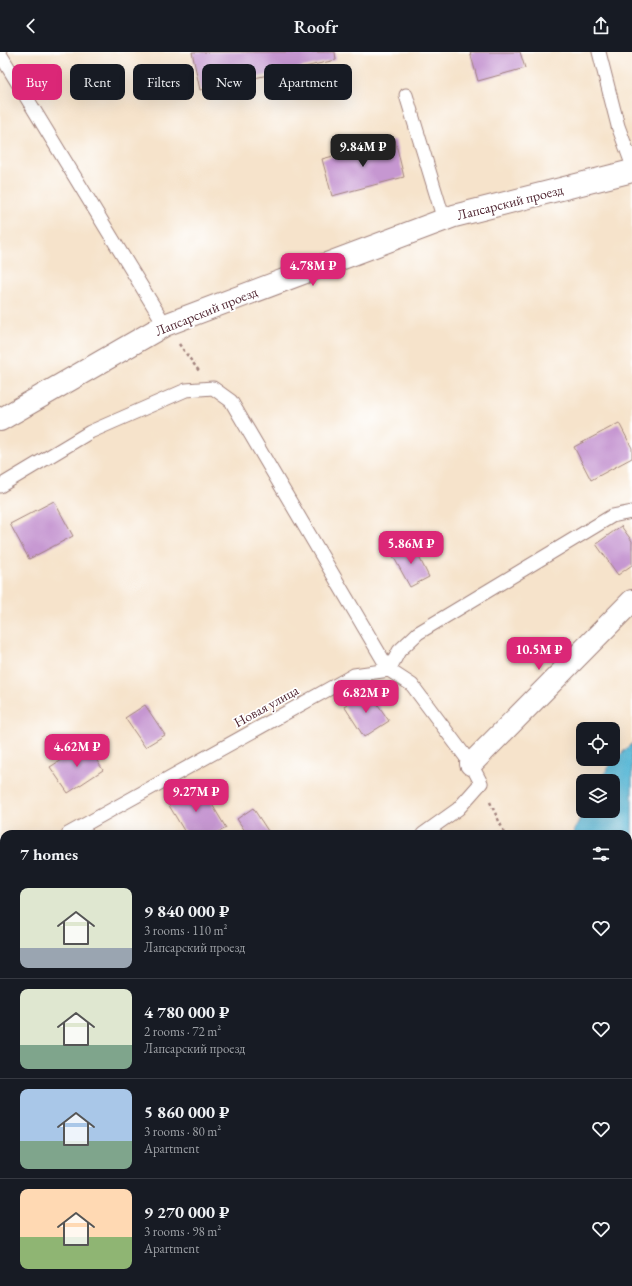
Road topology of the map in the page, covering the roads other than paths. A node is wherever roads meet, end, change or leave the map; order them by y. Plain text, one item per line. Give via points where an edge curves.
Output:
1 (599, 52) edge
2 (0, 54) edge
3 (406, 95) dead end
4 (632, 164) edge
5 (632, 171) edge
6 (444, 220) junction
7 (165, 325) junction
8 (1, 416) edge
9 (0, 486) edge
10 (632, 512) edge
11 (632, 601) edge
12 (389, 670) junction
13 (471, 764) junction
14 (75, 830) edge
15 (429, 830) edge

1 - 4 lane via 618,126
2 - 7 lane
3 - 6 lane
5 - 6 street, Лапсарский проезд
6 - 7 street, Лапсарский проезд
7 - 8 street, Лапсарский проезд
9 - 12 lane via 90,432 186,390 213,388 231,401
10 - 12 lane via 612,516 418,633 399,651
11 - 13 street
12 - 13 lane via 412,685
12 - 14 lane, Новая улица via 354,675
13 - 15 lane via 481,783 458,809

